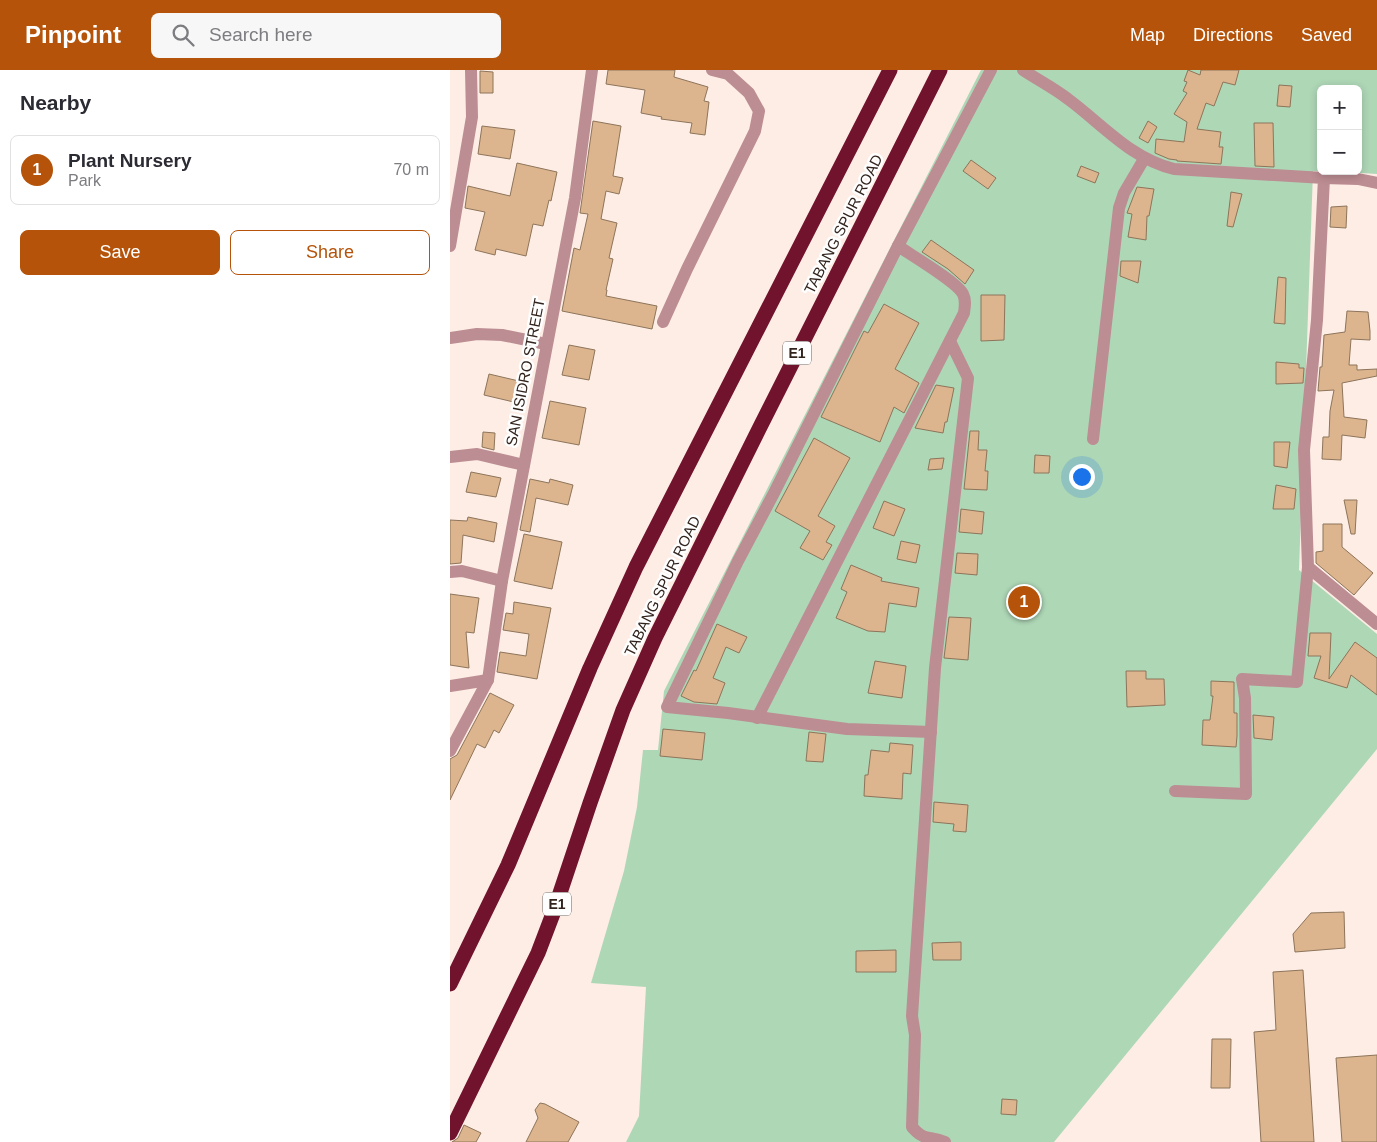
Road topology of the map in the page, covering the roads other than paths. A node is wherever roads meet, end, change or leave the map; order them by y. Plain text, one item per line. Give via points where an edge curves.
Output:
1 (471, 70) edge
2 (592, 70) edge
3 (712, 70) edge
4 (890, 70) edge
5 (940, 70) edge
6 (991, 70) edge
7 (1023, 70) edge
8 (1144, 158) junction
9 (1324, 178) junction
10 (1377, 183) edge
11 (450, 246) edge
12 (898, 246) junction
13 (662, 322) dead end
14 (450, 338) edge
15 (950, 341) junction
16 (546, 344) junction
17 (1093, 439) dead end
18 (450, 457) edge
19 (524, 465) junction
20 (1308, 567) junction
21 (450, 572) edge
22 (502, 581) junction
23 (1377, 624) edge
24 (488, 680) junction
25 (450, 686) edge
26 (757, 718) junction
27 (931, 732) junction
28 (450, 751) edge
29 (1175, 791) dead end
30 (450, 984) edge
31 (450, 1133) edge
32 (945, 1142) edge

1 - 11 street via 472,117
2 - 16 street, SAN ISIDRO STREET via 575,198
3 - 13 street via 728,74 749,93 759,111 756,131
4 - 30 highway, TABANG SPUR ROAD via 636,567 508,865
5 - 31 highway, TABANG SPUR ROAD / E1 via 655,638 623,710 538,954
6 - 12 street
7 - 8 street via 1067,98
8 - 9 street via 1174,169
8 - 17 street via 1119,208
9 - 10 street
9 - 20 street via 1304,450
12 - 15 street via 962,292 966,302 964,313
12 - 26 street via 667,707
14 - 16 street via 477,334
15 - 26 street
15 - 27 street via 968,378 935,668
16 - 19 street, SAN ISIDRO STREET
18 - 19 street via 477,454
19 - 22 street, SAN ISIDRO STREET
20 - 23 street
20 - 29 street via 1297,682 1242,679 1246,794
21 - 22 street via 462,571
22 - 24 street, SAN ISIDRO STREET
24 - 25 street
24 - 28 street
26 - 27 street via 847,729
27 - 32 street via 912,1016 915,1036 912,1127 927,1140

